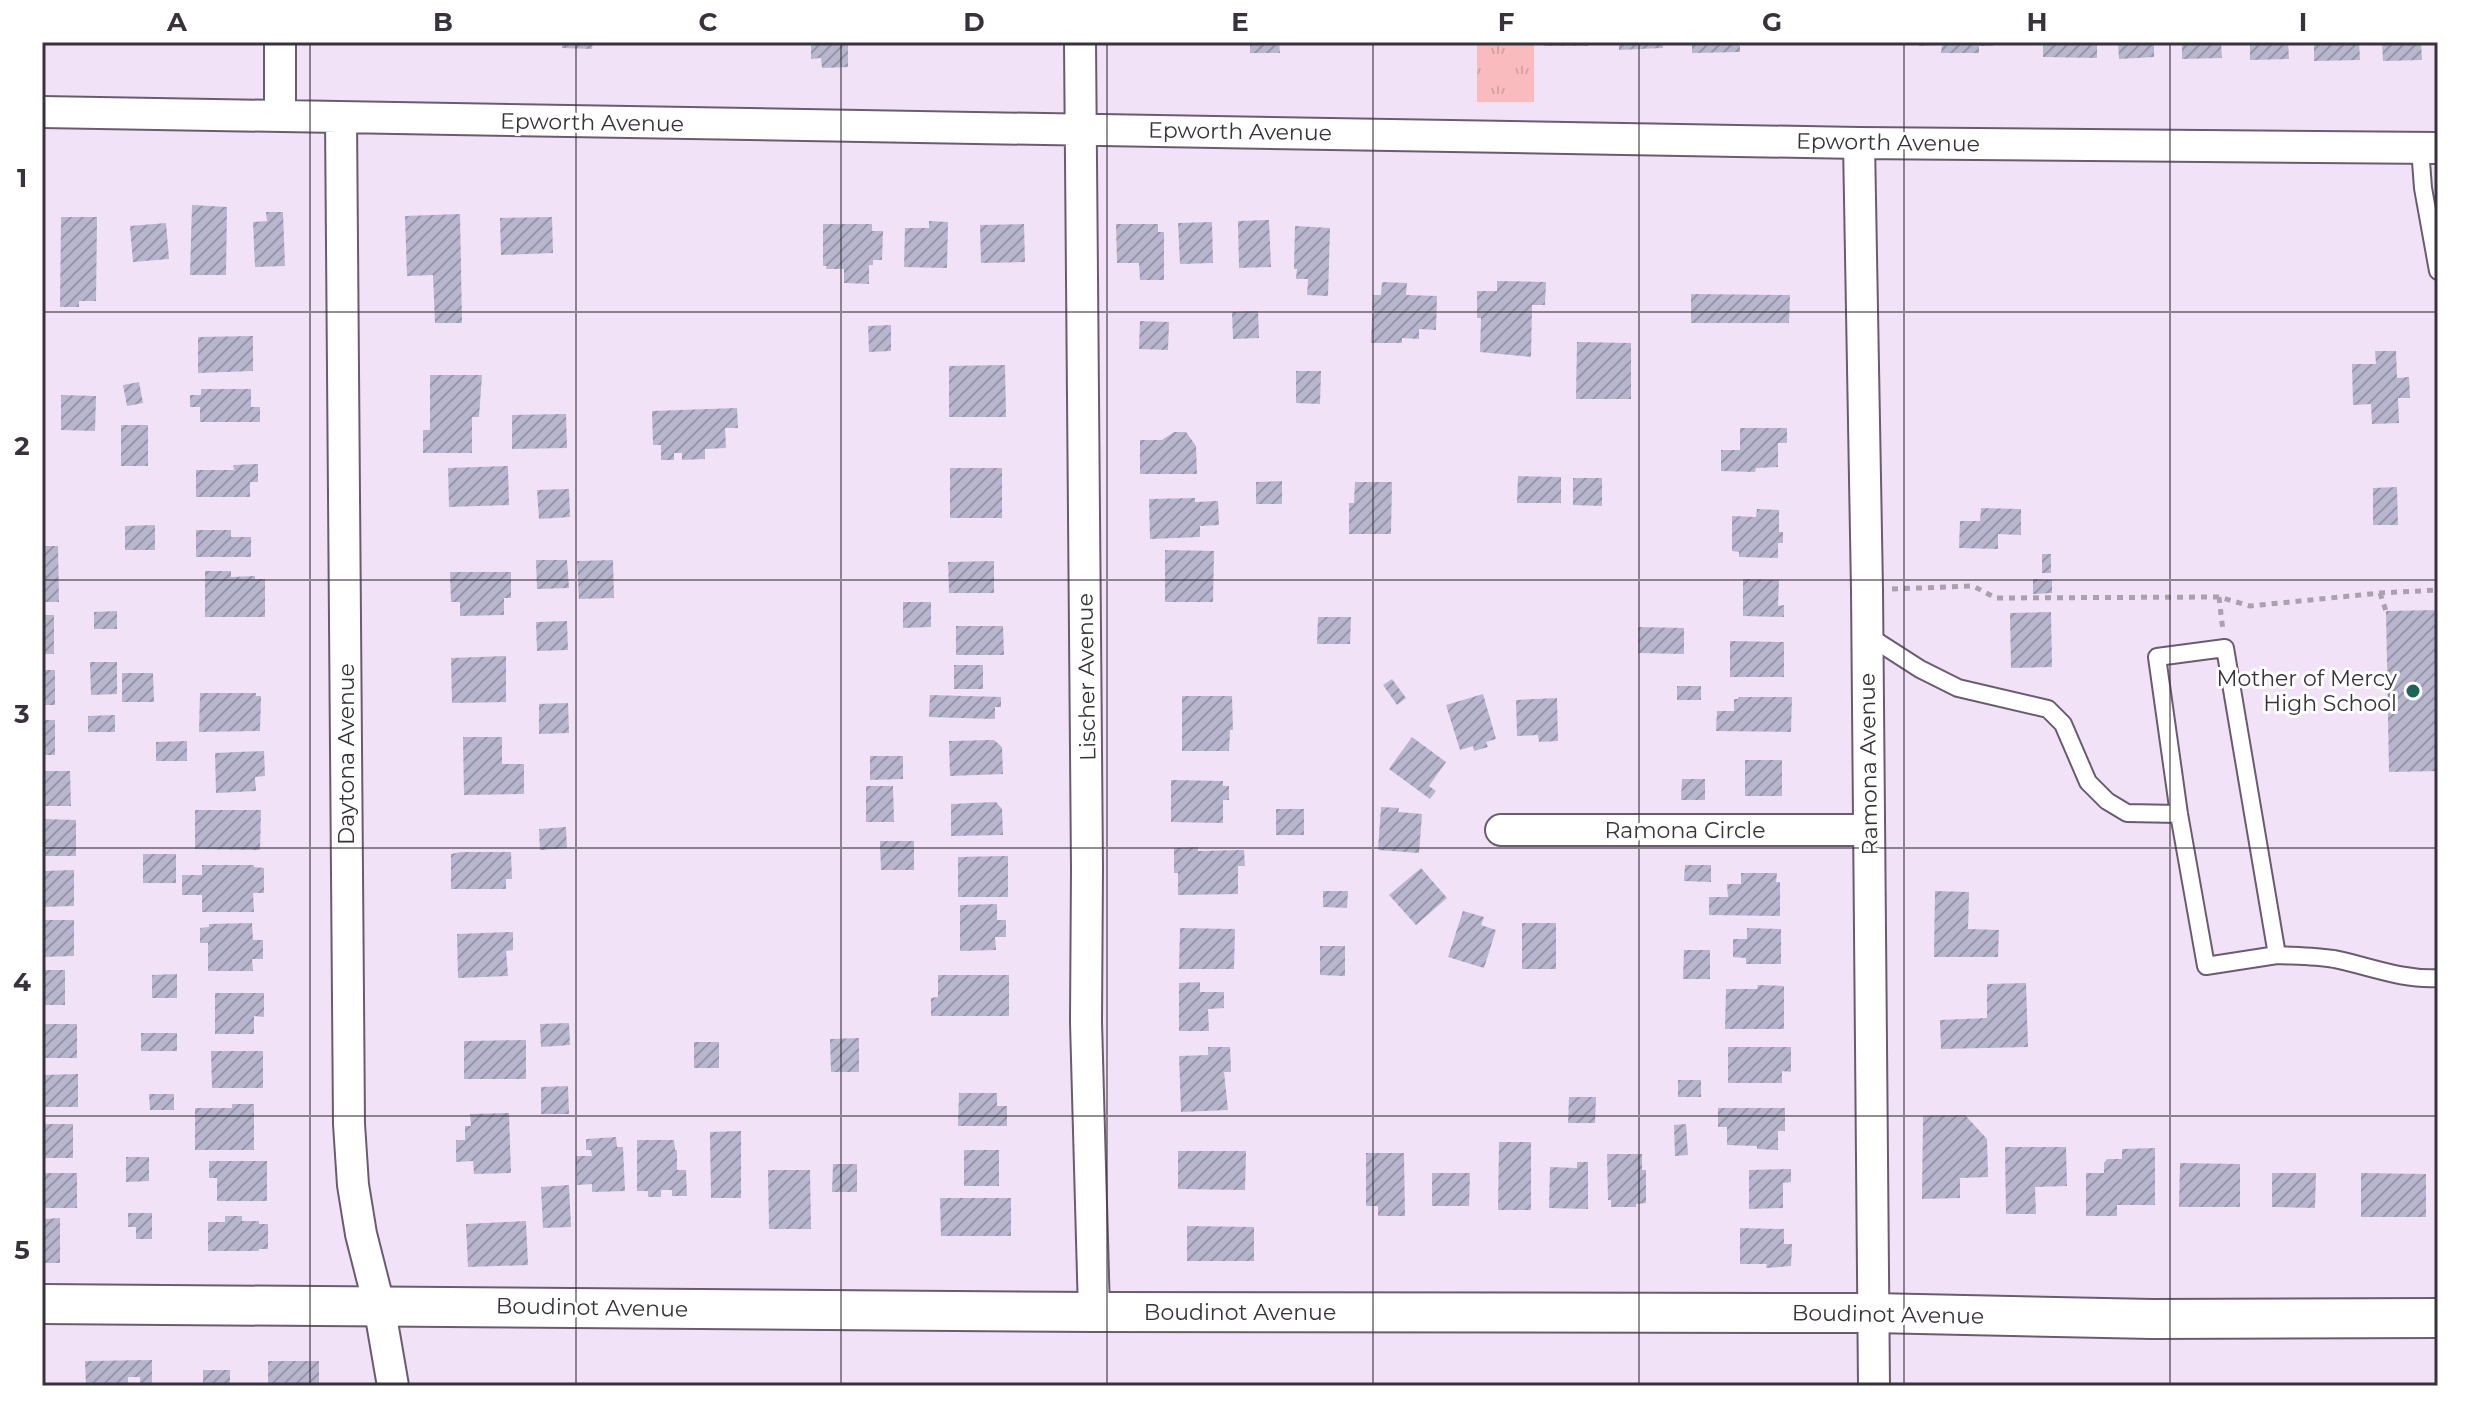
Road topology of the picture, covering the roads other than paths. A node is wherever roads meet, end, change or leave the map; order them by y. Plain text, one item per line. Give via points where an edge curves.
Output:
1 (280, 42) edge
2 (1080, 42) edge
3 (42, 112) edge
4 (280, 115) junction
5 (341, 118) junction
6 (1080, 129) junction
7 (1859, 143) junction
8 (2429, 148) edge
9 (2438, 271) edge
10 (1867, 635) junction
11 (2179, 814) junction
12 (1501, 830) dead end
13 (1869, 830) junction
14 (2277, 955) junction
15 (2438, 978) edge
16 (42, 1304) edge
17 (379, 1305) junction
18 (1094, 1312) junction
19 (1873, 1313) junction
20 (2438, 1318) edge
21 (393, 1386) edge
22 (1874, 1386) edge

1 - 4 street
2 - 6 street, Lischer Avenue
3 - 4 street, Epworth Avenue
4 - 5 street, Epworth Avenue
5 - 6 street, Epworth Avenue
5 - 17 street, Daytona Avenue via 349,1124 361,1234
6 - 7 street, Epworth Avenue
6 - 18 street, Lischer Avenue via 1086,1022
7 - 8 street, Epworth Avenue
7 - 10 street, Ramona Avenue
8 - 9 lane via 2423,188
10 - 11 lane via 1958,688 2048,709 2063,724 2088,782 2107,801 2127,813
10 - 13 street, Ramona Avenue
11 - 14 lane via 2206,966
11 - 14 lane via 2157,657 2225,648
12 - 13 street, Ramona Circle
13 - 19 street, Ramona Avenue
14 - 15 lane
16 - 17 street, Boudinot Avenue
17 - 18 street, Boudinot Avenue
17 - 21 street, Daytona Avenue
18 - 19 street, Boudinot Avenue
19 - 20 street, Boudinot Avenue
19 - 22 street, Ramona Avenue

